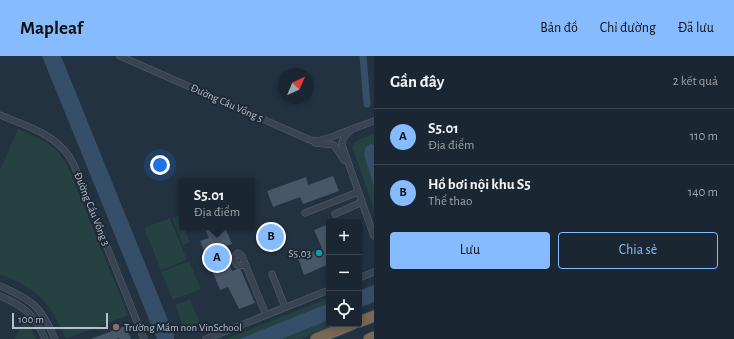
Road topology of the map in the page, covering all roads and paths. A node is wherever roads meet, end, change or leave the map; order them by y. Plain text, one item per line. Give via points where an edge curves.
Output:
1 (120, 56) edge
2 (0, 115) edge
3 (374, 121) edge
4 (352, 130) junction
5 (335, 135) junction
6 (310, 140) junction
7 (342, 143) junction
8 (334, 145) junction
9 (353, 177) junction
10 (358, 192) junction
11 (362, 202) junction
12 (304, 213) dead end
13 (334, 214) dead end
14 (374, 236) edge
15 (245, 264) dead end
16 (374, 272) edge
17 (272, 274) dead end
18 (362, 277) edge
19 (0, 286) edge
20 (326, 291) edge
21 (0, 296) edge
22 (285, 307) junction
23 (266, 315) junction
24 (374, 316) edge
25 (362, 321) edge
26 (346, 327) edge
27 (374, 337) edge
28 (45, 339) edge
29 (55, 339) edge
30 (144, 339) edge
31 (206, 339) edge
32 (316, 339) edge
33 (369, 339) edge

1 - 6 street, Đường Cầu Vồng 5
2 - 30 street, Đường Cầu Vồng 3 via 48,136 68,154
3 - 4 street
4 - 5 street
4 - 7 street
5 - 6 street via 317,141
5 - 7 street via 341,138
5 - 8 street via 331,140
6 - 8 street, Đường Cầu Vồng 5 via 318,144
7 - 8 street
7 - 9 street
8 - 9 street
9 - 10 street
10 - 11 street
10 - 12 street
11 - 13 street
11 - 14 street
15 - 23 street
16 - 18 street
17 - 22 street
19 - 29 street via 34,304 45,318
20 - 22 street
21 - 28 street via 28,312
22 - 23 street
23 - 31 street
24 - 25 highway
26 - 32 highway
27 - 33 highway

